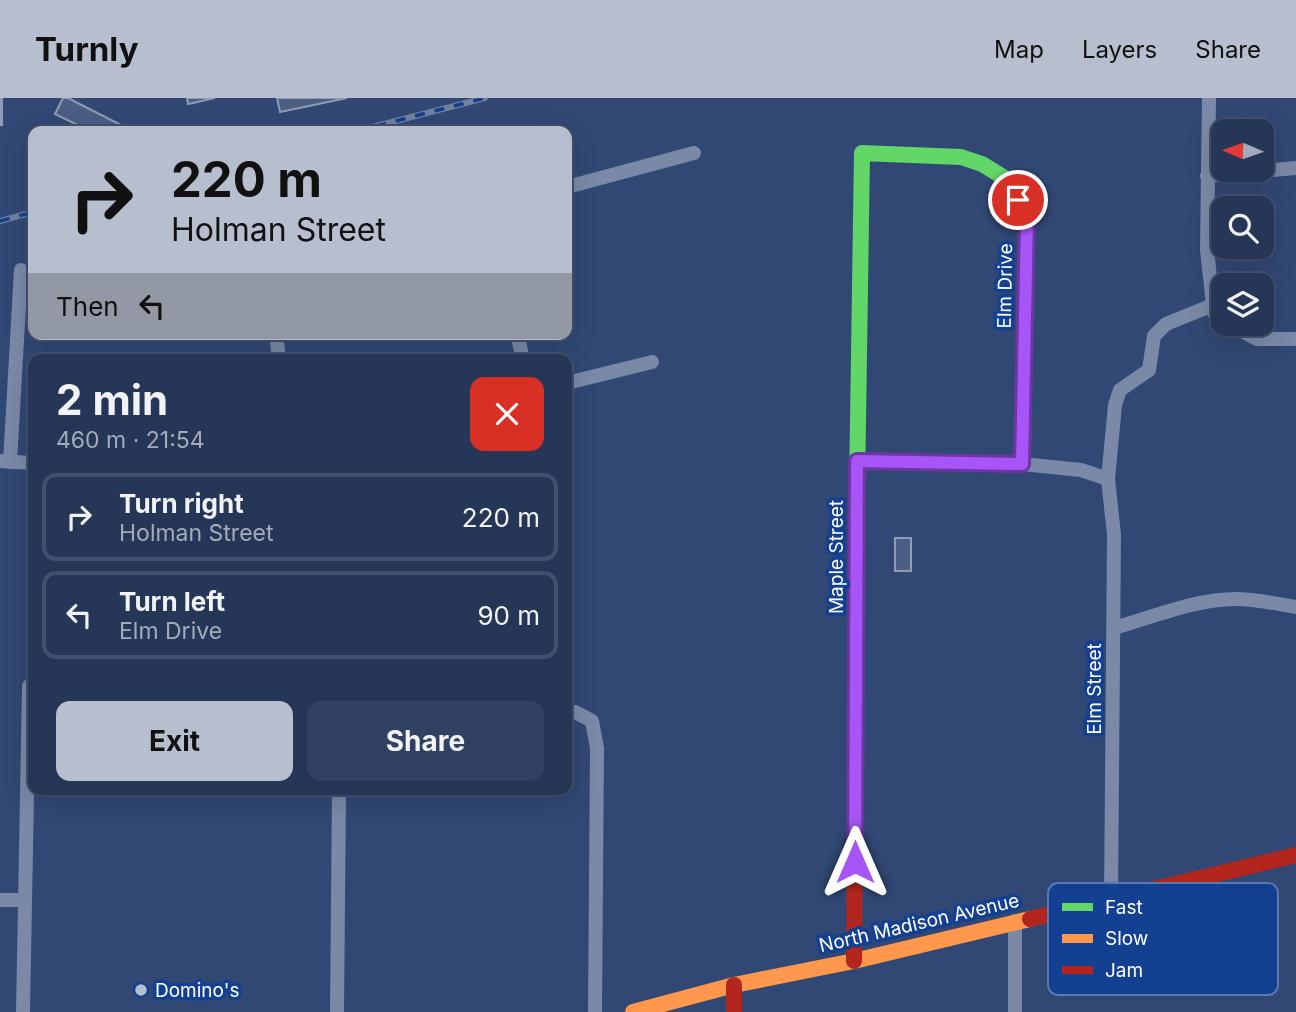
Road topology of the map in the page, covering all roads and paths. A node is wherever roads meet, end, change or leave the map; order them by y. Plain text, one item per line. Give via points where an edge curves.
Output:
1 (1209, 98) edge
2 (694, 153) dead end
3 (862, 153) joint
4 (1296, 167) edge
5 (1207, 176) junction
6 (572, 186) edge
7 (21, 270) dead end
8 (1211, 275) edge
9 (1211, 313) edge
10 (1251, 336) edge
11 (1296, 339) edge
12 (652, 362) dead end
13 (572, 382) edge
14 (857, 461) junction
15 (5, 462) edge
16 (28, 463) edge
17 (1022, 464) junction
18 (1108, 479) junction
19 (1296, 607) edge
20 (1114, 628) junction
21 (572, 712) edge
22 (28, 722) edge
23 (339, 795) edge
24 (1296, 855) edge
25 (1111, 883) edge
26 (1181, 883) edge
27 (0, 900) edge
28 (23, 900) junction
29 (1048, 914) edge
30 (1015, 921) junction
31 (854, 961) junction
32 (734, 985) junction
33 (23, 1012) edge
34 (337, 1012) edge
35 (596, 1012) edge
36 (633, 1012) edge
37 (734, 1012) edge
38 (1015, 1012) edge

1 - 5 street
2 - 6 street
3 - 14 street, Maple Street
3 - 17 street, Elm Drive via 961,157 1008,180 1027,219
4 - 5 street
5 - 8 street
7 - 15 street
9 - 18 street, Elm Street via 1166,324 1154,335 1149,370 1120,390 1115,405
10 - 11 street
12 - 13 street
14 - 17 street
14 - 31 street, Maple Street
15 - 16 street
17 - 18 street via 1081,470
18 - 20 street, Elm Street via 1114,535
19 - 20 street via 1221,600
20 - 25 street, Elm Street
21 - 35 street via 592,721 597,748
22 - 28 street
23 - 34 street
24 - 26 street, North Madison Avenue
27 - 28 street
28 - 33 street
29 - 30 street, North Madison Avenue
30 - 31 street, North Madison Avenue
30 - 38 street
31 - 32 street, North Madison Avenue
32 - 36 street, North Madison Avenue
32 - 37 street

